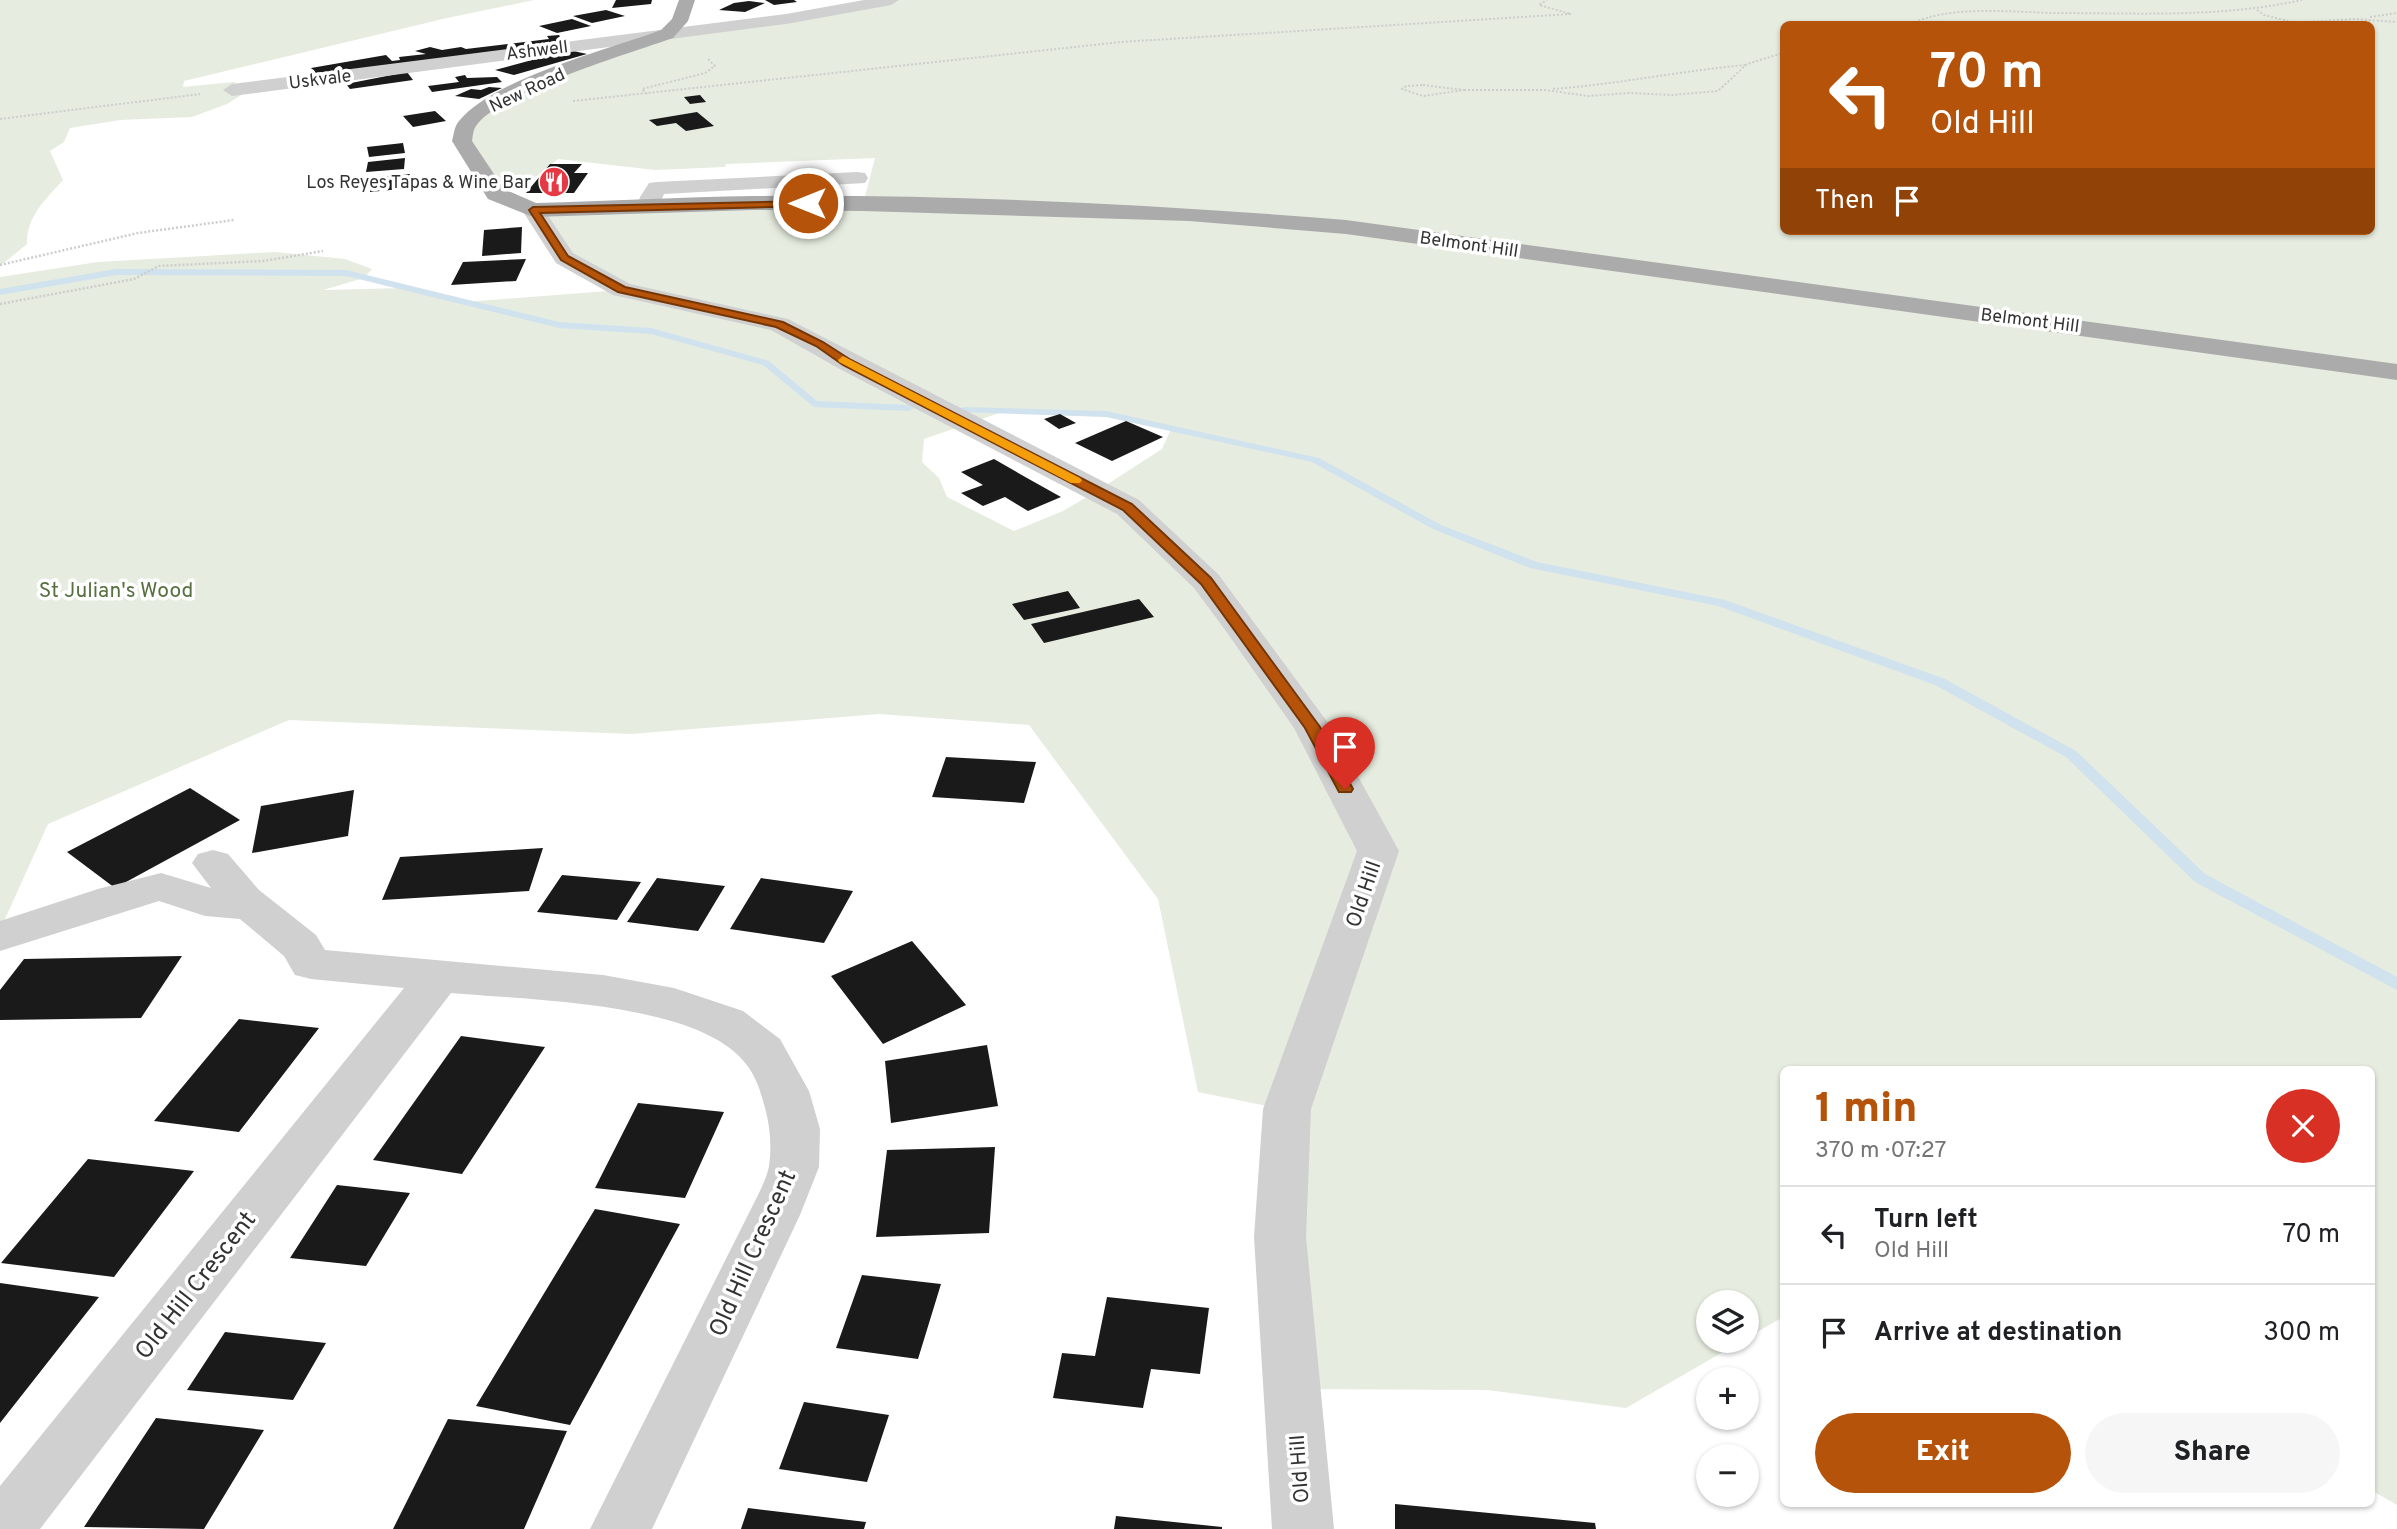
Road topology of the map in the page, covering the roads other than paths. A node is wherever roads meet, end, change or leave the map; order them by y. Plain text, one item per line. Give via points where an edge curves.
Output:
1 (687, 0) edge
2 (891, 0) edge
3 (667, 34) junction
4 (408, 67) joint
5 (232, 90) road end
6 (858, 172) dead end
7 (648, 208) junction
8 (533, 210) junction
9 (2397, 372) edge
10 (213, 863) dead end
11 (251, 906) junction
12 (0, 936) edge
13 (439, 976) junction
14 (3, 1529) edge
15 (621, 1529) edge
16 (1303, 1529) edge

1 - 3 main road via 680,21
2 - 3 street, Ashwell
3 - 4 street, Ashwell
3 - 8 main road, New Road via 492,102 466,125 462,141 496,194
4 - 5 street, Uskvale
6 - 7 street via 657,188
7 - 8 main road, Belmont Hill
7 - 9 main road, Belmont Hill via 863,204 1267,219
8 - 16 street, Old Hill via 564,258 622,290 779,324 1128,507 1206,581 1312,727 1378,851 1287,1110 1280,1237
10 - 11 street, Old Hill Crescent
11 - 12 street via 205,902 161,887
11 - 13 street, Old Hill Crescent via 300,946 311,964
13 - 14 street, Old Hill Crescent
13 - 15 street, Old Hill Crescent via 603,991 674,1004 727,1023 762,1051 785,1091 795,1129 794,1167

